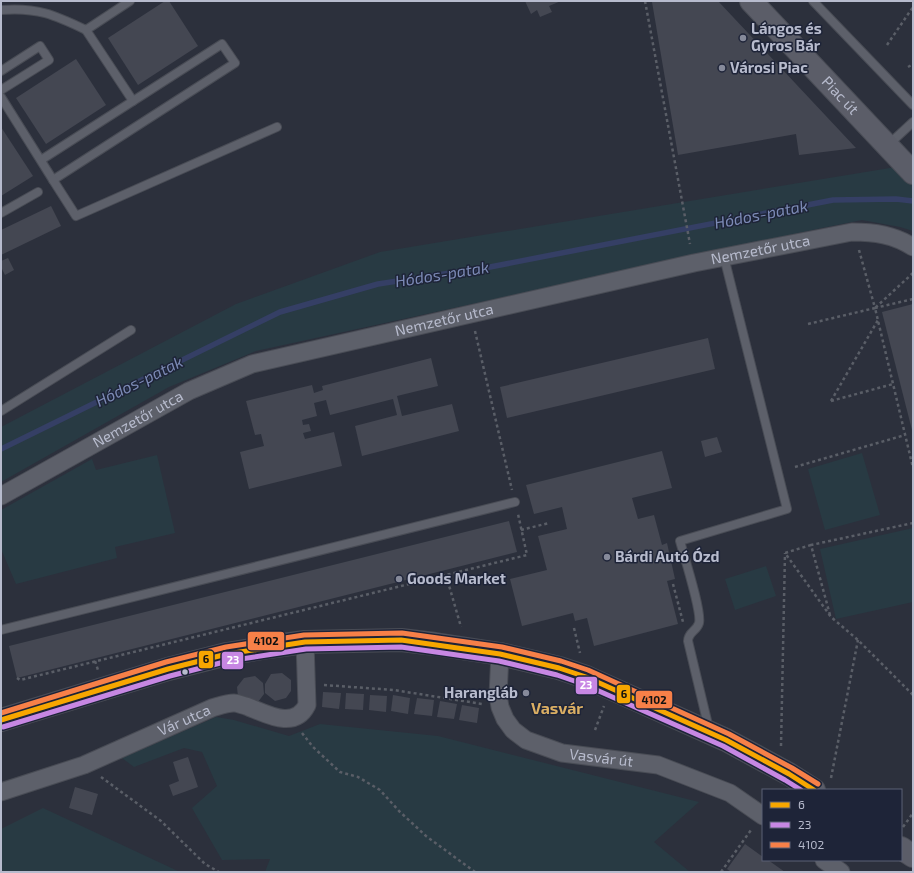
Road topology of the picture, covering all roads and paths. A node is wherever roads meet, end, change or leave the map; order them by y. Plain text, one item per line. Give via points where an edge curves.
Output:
1 (130, 1) edge
2 (645, 1) edge
3 (751, 1) edge
4 (813, 1) edge
5 (913, 7) edge
6 (1, 10) edge
7 (86, 30) junction
8 (887, 44) dead end
9 (913, 64) edge
10 (908, 67) dead end
11 (1, 72) edge
12 (1, 90) edge
13 (1, 98) edge
14 (133, 101) junction
15 (913, 105) edge
16 (913, 122) edge
17 (278, 127) dead end
18 (886, 146) junction
19 (41, 160) junction
20 (913, 173) edge
21 (53, 180) junction
22 (38, 192) dead end
23 (1, 212) edge
24 (690, 244) dead end
25 (913, 247) edge
26 (859, 249) dead end
27 (724, 257) junction
28 (913, 273) edge
29 (913, 299) edge
30 (875, 308) junction
31 (878, 320) junction
32 (808, 324) dead end
33 (474, 329) dead end
34 (131, 330) dead end
35 (893, 384) junction
36 (1, 411) edge
37 (905, 435) junction
38 (795, 467) dead end
39 (913, 468) edge
40 (1, 496) edge
41 (515, 502) junction
42 (549, 523) dead end
43 (913, 523) edge
44 (521, 530) junction
45 (811, 545) junction
46 (785, 552) junction
47 (446, 575) junction
48 (673, 584) dead end
49 (679, 605) dead end
50 (830, 617) junction
51 (574, 628) dead end
52 (1, 630) edge
53 (463, 632) dead end
54 (858, 640) junction
55 (305, 642) junction
56 (500, 654) junction
57 (581, 658) dead end
58 (95, 661) junction
59 (98, 670) dead end
60 (17, 678) dead end
61 (307, 684) junction
62 (913, 695) edge
63 (606, 702) dead end
64 (500, 707) junction
65 (299, 716) junction
66 (1, 720) edge
67 (595, 730) dead end
68 (710, 732) junction
69 (780, 749) dead end
70 (84, 765) junction
71 (822, 784) edge
72 (1, 792) edge
73 (913, 813) edge
74 (762, 815) edge
75 (902, 838) edge
76 (744, 840) dead end
77 (913, 856) edge
78 (825, 861) edge
79 (219, 872) edge
80 (475, 872) edge
81 (721, 872) edge
82 (841, 872) edge

1 - 7 lane
2 - 24 path
3 - 18 street, Piac út
4 - 15 lane
5 - 8 path
6 - 7 lane via 17,8 40,11
7 - 14 lane
9 - 10 path
11 - 12 lane via 40,46 49,60
13 - 19 lane
14 - 19 lane
14 - 21 lane via 222,44 235,63
16 - 18 lane
17 - 21 lane via 76,216
18 - 20 street, Piac út
19 - 21 lane
22 - 23 lane
25 - 27 street, Nemzetőr utca via 884,234 852,232
26 - 30 path
27 - 40 street, Nemzetőr utca via 252,364 189,391
27 - 68 lane via 787,509 680,541 699,612 700,623 689,634 688,641
28 - 30 path
29 - 30 path
30 - 31 path
30 - 32 path
31 - 35 path
31 - 35 path via 831,401
33 - 41 path
34 - 36 lane
35 - 37 path
37 - 38 path
37 - 39 path
41 - 44 path
41 - 52 lane
42 - 44 path
43 - 45 path
44 - 47 path via 527,555
45 - 46 path
45 - 50 path
46 - 50 path
46 - 69 path
47 - 53 path
47 - 58 path
48 - 49 path
50 - 54 path
51 - 57 path
54 - 62 path
54 - 71 path
55 - 56 street via 401,640
55 - 61 street
55 - 66 street via 234,653 182,665
56 - 64 street, Vasvár út
56 - 68 street via 586,677
58 - 59 path
58 - 60 path via 20,680
61 - 64 path via 394,690
61 - 65 street via 307,705
63 - 67 path
64 - 74 street, Vasvár út via 513,730 526,740 562,753 658,765 730,793
65 - 70 street, Vár utca via 290,719 271,716 234,702 212,708
65 - 80 path via 299,729 313,747 340,772 358,777 380,790 426,836
68 - 71 street via 789,774
70 - 72 street, Vár utca
70 - 79 path via 160,821 205,864
73 - 75 path
75 - 77 street
76 - 81 path
78 - 82 street

